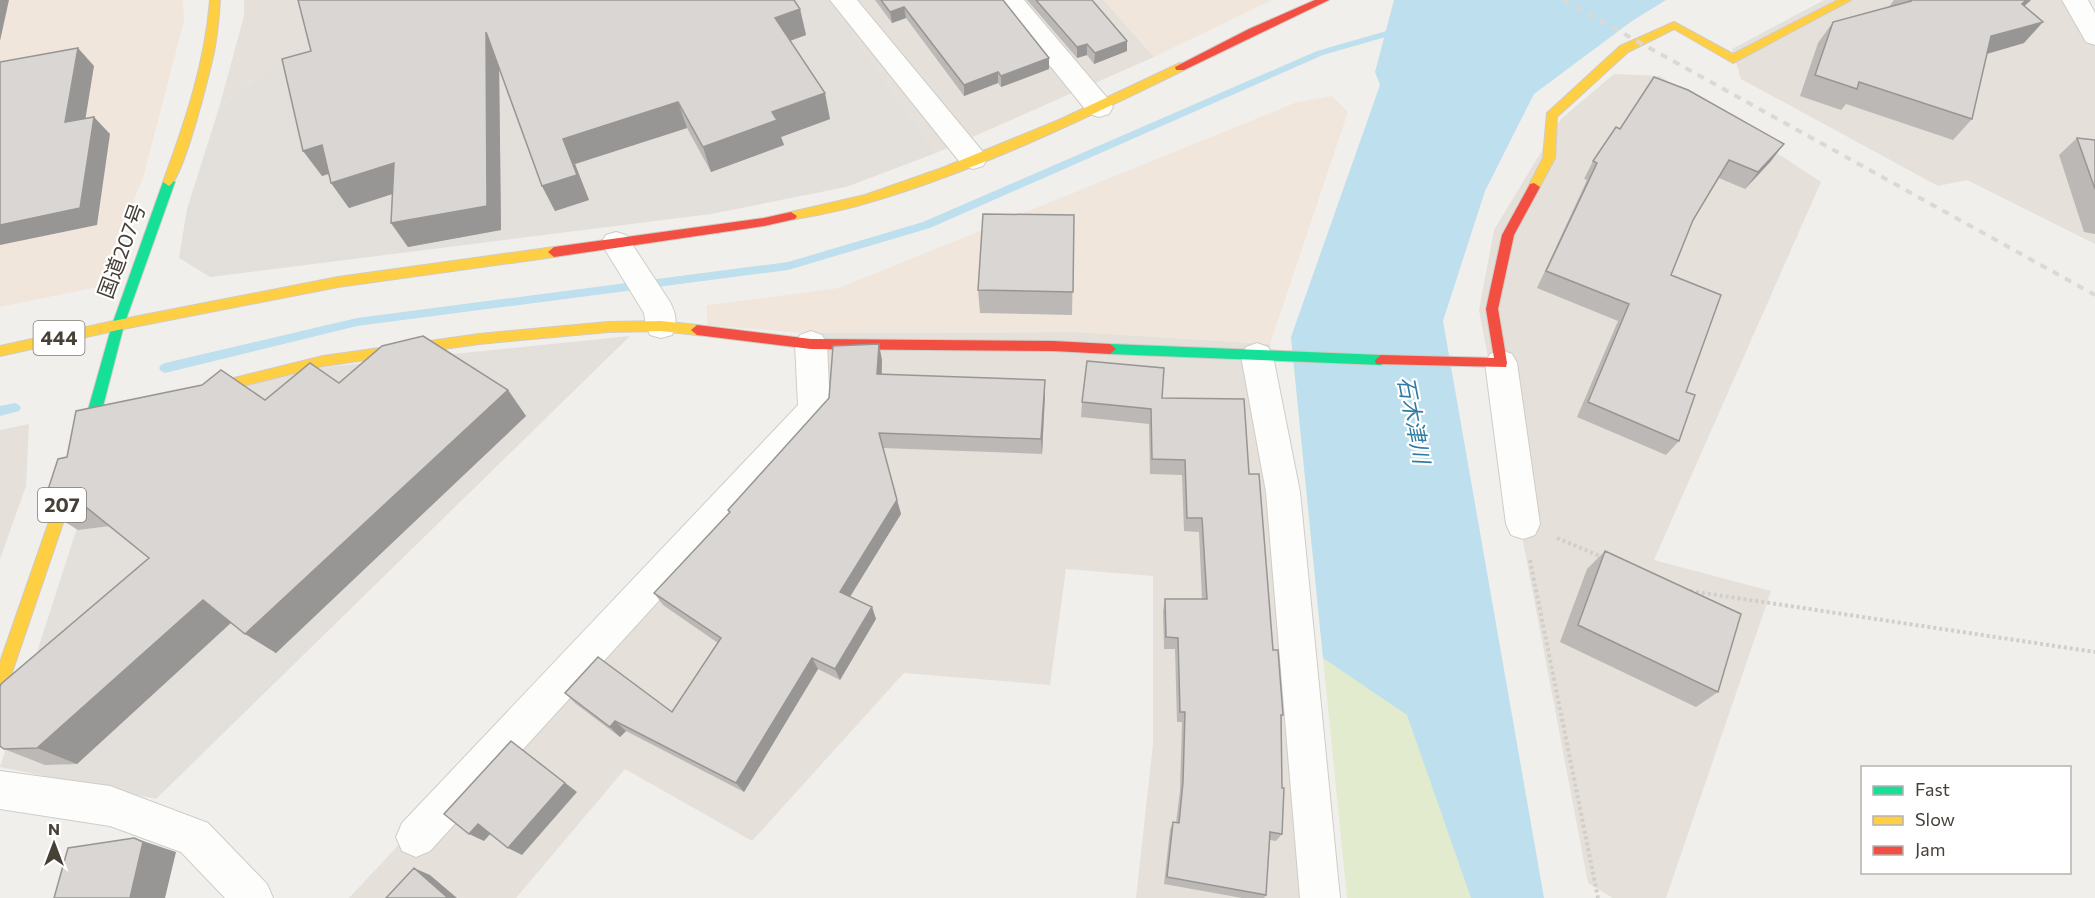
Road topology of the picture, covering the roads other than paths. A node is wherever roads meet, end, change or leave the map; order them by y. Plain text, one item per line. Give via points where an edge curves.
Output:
1 (215, 0) edge
2 (843, 0) edge
3 (1010, 0) edge
4 (1324, 0) edge
5 (1846, 0) edge
6 (2075, 0) edge
7 (2095, 36) edge
8 (1099, 107) junction
9 (974, 159) junction
10 (621, 250) junction
11 (660, 319) junction
12 (118, 324) junction
13 (811, 344) junction
14 (0, 351) edge
15 (1266, 356) junction
16 (1501, 363) junction
17 (183, 395) edge
18 (1523, 524) road end
19 (0, 684) edge
20 (0, 790) edge
21 (416, 837) dead end
22 (253, 898) edge
23 (1320, 898) edge

1 - 12 main road, 国道207号 / 207 via 214,28 196,108
2 - 9 street
3 - 8 street
4 - 8 main road
5 - 16 main road via 1733,59 1674,25 1624,49 1551,116 1549,158 1508,235 1492,309
6 - 7 street
8 - 9 main road
9 - 10 main road via 866,199
10 - 11 street
10 - 12 main road via 338,282
11 - 13 main road
11 - 17 main road via 334,359
12 - 14 main road, 444
12 - 19 main road, 国道207号 / 207 via 100,409
13 - 15 main road via 1053,346
13 - 21 street via 814,409
15 - 16 main road
15 - 23 street via 1283,492
16 - 18 street
20 - 22 street via 110,806 194,837

